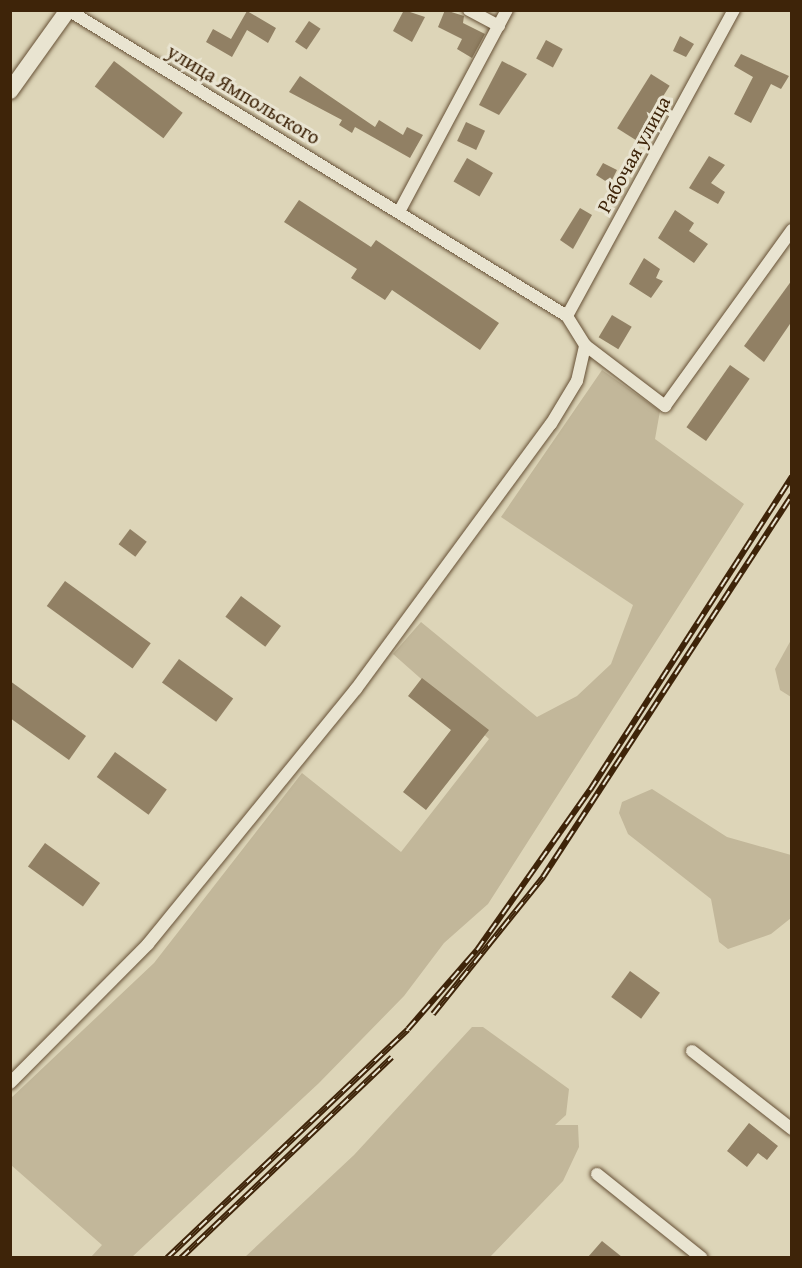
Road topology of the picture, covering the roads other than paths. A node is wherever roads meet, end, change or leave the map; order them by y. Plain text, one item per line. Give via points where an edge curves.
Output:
1 (68, 10) edge
2 (469, 10) edge
3 (507, 10) edge
4 (734, 10) edge
5 (499, 26) junction
6 (10, 91) edge
7 (399, 212) junction
8 (792, 230) edge
9 (567, 315) junction
10 (585, 345) junction
11 (692, 1052) dead end
12 (10, 1083) edge
13 (792, 1129) edge
14 (597, 1174) dead end
15 (702, 1257) edge

1 - 6 main road
1 - 7 street, улица Ямпольского
2 - 5 street
3 - 5 street
4 - 9 street, Рабочая улица
5 - 7 street
7 - 9 street, улица Ямпольского
8 - 10 street via 665,406
9 - 10 street
10 - 12 street via 577,381 551,424 356,689 148,944
11 - 13 street
14 - 15 street

